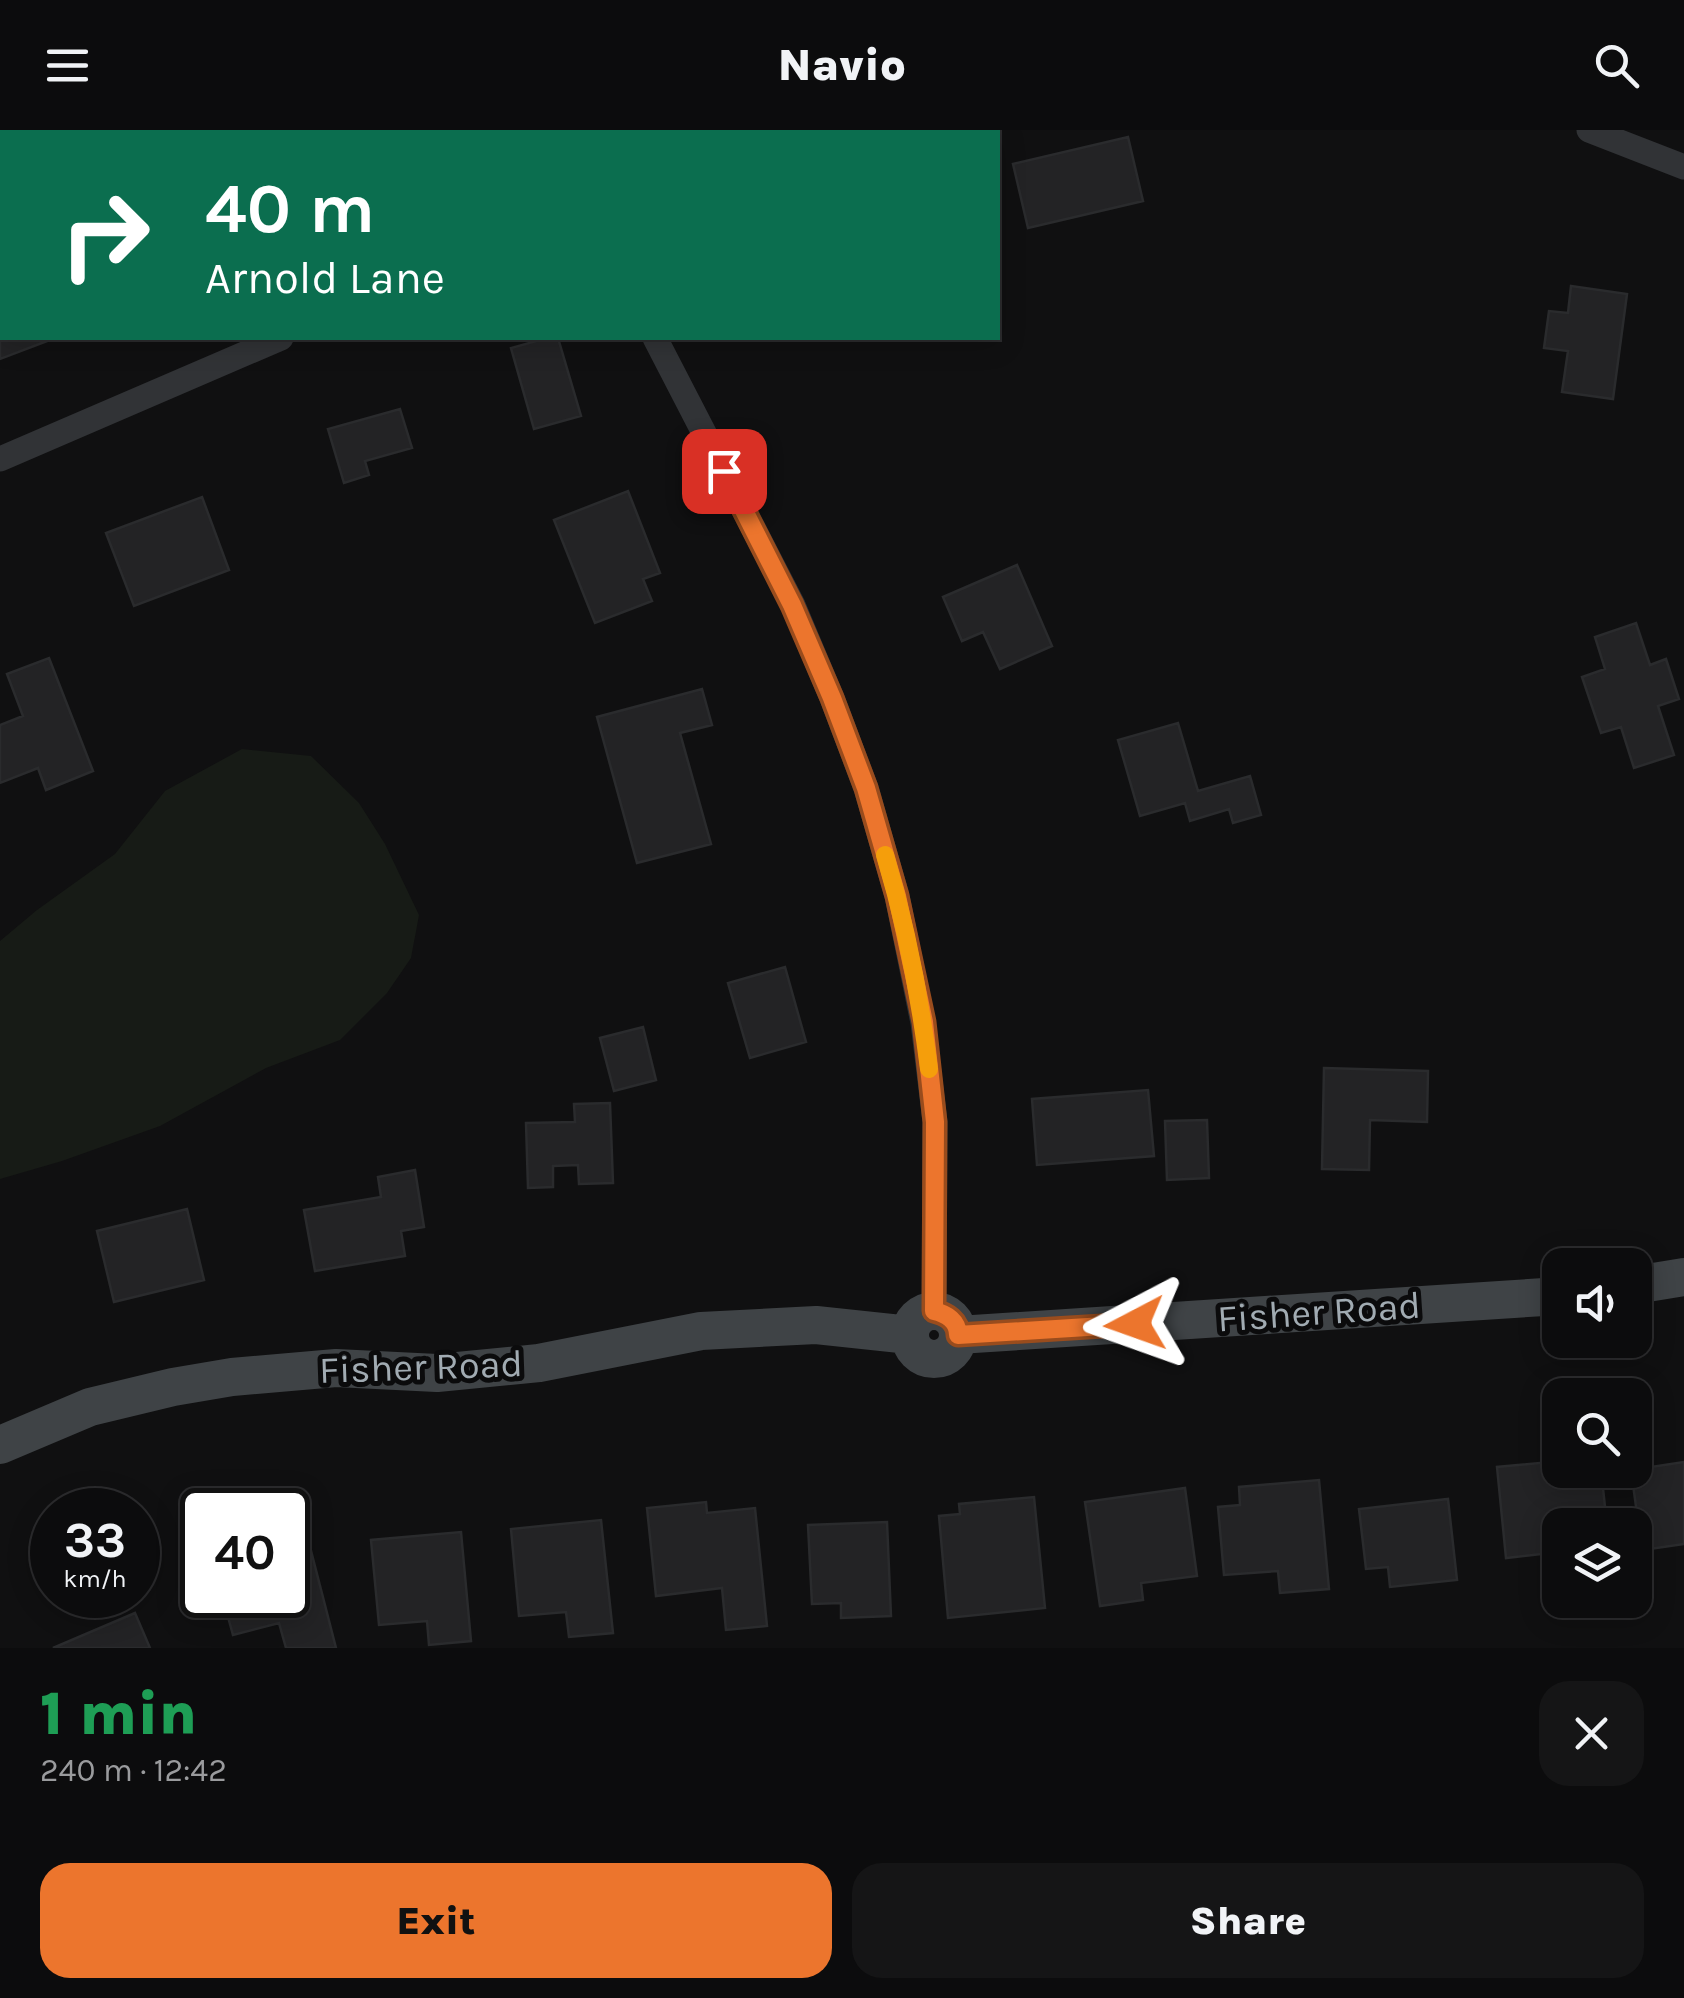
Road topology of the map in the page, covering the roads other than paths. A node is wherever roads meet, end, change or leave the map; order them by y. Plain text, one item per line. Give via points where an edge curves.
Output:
1 (1589, 130) edge
2 (1684, 167) edge
3 (276, 340) edge
4 (656, 340) edge
5 (0, 459) edge
6 (1684, 1277) edge
7 (1652, 1282) edge
8 (1542, 1297) edge
9 (934, 1327) junction
10 (0, 1445) edge

1 - 2 street
3 - 5 street
4 - 9 street via 806,636 866,788 897,896 924,1022 935,1122
6 - 7 street
8 - 9 street, Fisher Road
9 - 10 street, Fisher Road via 701,1330 539,1363 436,1373 336,1368 232,1376 90,1406

